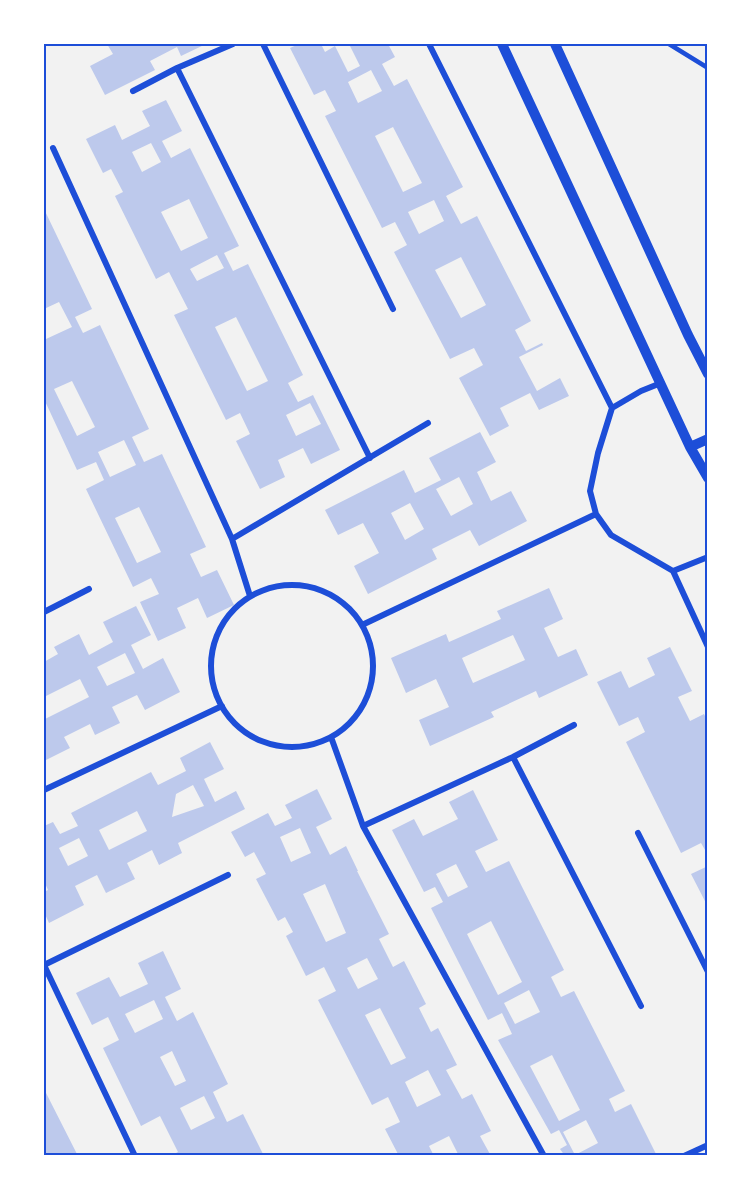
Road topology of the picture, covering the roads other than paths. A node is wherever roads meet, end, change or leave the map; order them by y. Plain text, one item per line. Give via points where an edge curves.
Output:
1 (233, 44) edge
2 (264, 44) edge
3 (429, 44) edge
4 (502, 44) edge
5 (555, 44) edge
6 (669, 44) edge
7 (177, 68) junction
8 (708, 68) edge
9 (134, 91) dead end
10 (53, 148) dead end
11 (393, 309) dead end
12 (708, 374) edge
13 (660, 383) junction
14 (612, 408) junction
15 (428, 423) dead end
16 (708, 439) edge
17 (690, 447) junction
18 (370, 458) junction
19 (708, 478) edge
20 (596, 514) junction
21 (232, 539) junction
22 (708, 557) edge
23 (673, 572) junction
24 (88, 589) dead end
25 (250, 596) junction
26 (44, 612) edge
27 (362, 625) junction
28 (708, 647) edge
29 (222, 706) junction
30 (574, 725) dead end
31 (331, 737) junction
32 (513, 757) junction
33 (44, 790) edge
34 (363, 826) junction
35 (638, 833) dead end
36 (228, 875) dead end
37 (44, 965) edge
38 (708, 972) edge
39 (641, 1006) dead end
40 (708, 1144) edge
41 (135, 1155) edge
42 (544, 1155) edge
43 (684, 1155) edge

1 - 7 street
2 - 11 street
3 - 14 street
4 - 13 street
5 - 12 street
6 - 8 lane
7 - 9 street
7 - 18 street
10 - 21 street
13 - 14 street
13 - 17 street
14 - 20 street via 590,491
15 - 18 street
16 - 17 street
17 - 19 street
18 - 21 street
20 - 23 street via 611,535
20 - 27 street
21 - 25 street
22 - 23 street
23 - 28 street
24 - 26 street
25 - 27 street via 285,585 303,586 337,599
25 - 29 street via 224,621 211,654 212,681
27 - 31 street via 369,642 372,679 358,712
29 - 31 street via 232,721 261,741 296,747
29 - 33 street
30 - 32 street
31 - 34 street
32 - 34 street
32 - 39 street
34 - 42 street
35 - 38 street
36 - 37 street
37 - 41 street
40 - 43 street

